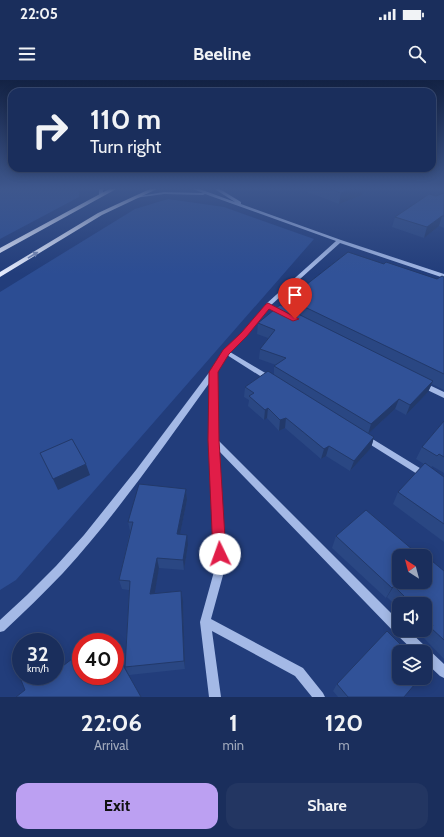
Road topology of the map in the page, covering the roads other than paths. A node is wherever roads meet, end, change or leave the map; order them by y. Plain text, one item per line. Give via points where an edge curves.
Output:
1 (61, 217) edge
2 (95, 217) edge
3 (276, 217) edge
4 (339, 241) junction
5 (0, 250) edge
6 (0, 275) edge
7 (444, 276) edge
8 (226, 352) junction
9 (214, 372) junction
10 (274, 381) edge
11 (416, 381) edge
12 (444, 395) edge
13 (356, 432) edge
14 (214, 440) junction
15 (430, 478) edge
16 (392, 621) edge
17 (205, 622) junction
18 (0, 627) edge
19 (408, 637) edge
20 (416, 645) edge
21 (432, 661) edge
22 (444, 672) edge
23 (215, 697) edge
24 (319, 697) edge

1 - 5 main road
6 -> 2 main road
3 - 4 street
4 - 7 street
4 - 8 street
8 - 9 street
8 - 10 street
9 - 14 street
9 - 18 street via 97,528 28,603
11 - 12 street
13 - 15 street
14 - 16 street
14 - 17 street via 220,568
17 - 23 street
17 - 24 street via 299,672
19 - 20 street
21 - 22 street

